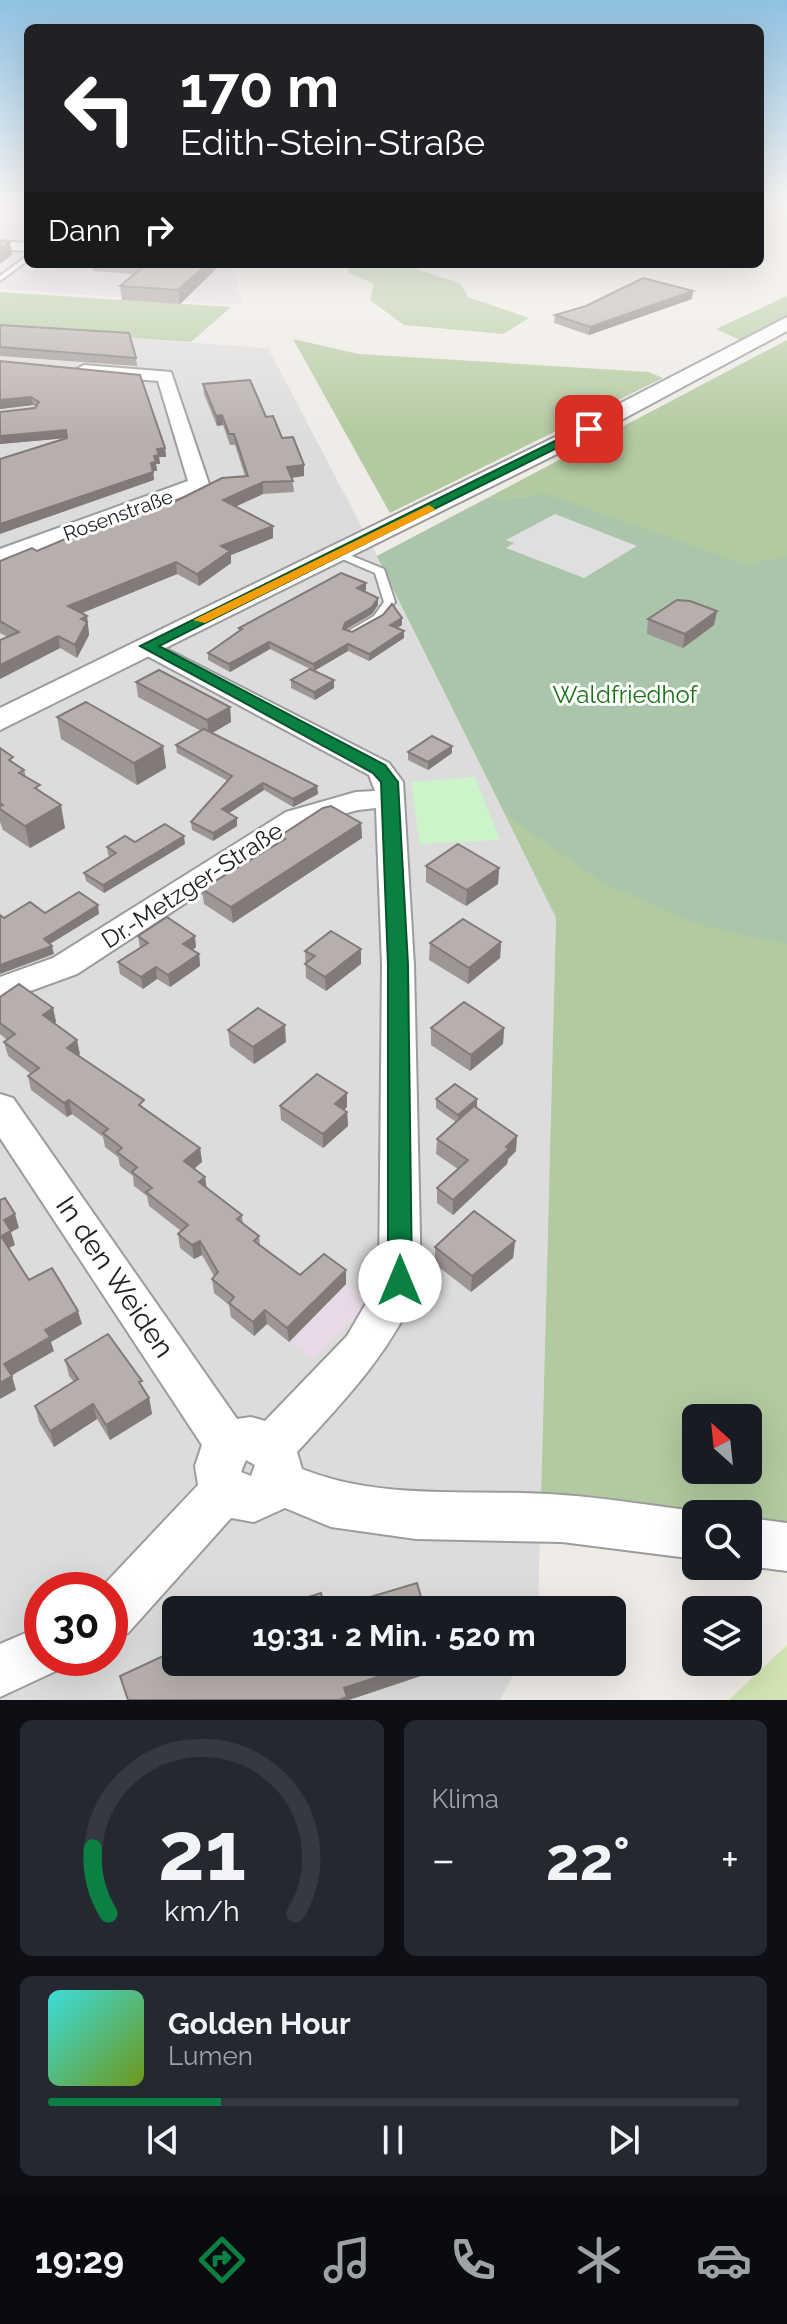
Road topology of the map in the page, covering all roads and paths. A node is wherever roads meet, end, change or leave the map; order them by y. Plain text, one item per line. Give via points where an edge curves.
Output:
1 (787, 323) edge
2 (60, 368) edge
3 (337, 553) junction
4 (0, 557) edge
5 (351, 634) edge
6 (147, 646) junction
7 (0, 720) edge
8 (390, 799) junction
9 (0, 990) edge
10 (0, 1108) edge
11 (250, 1466) junction
12 (682, 1533) edge
13 (762, 1544) edge
14 (787, 1547) edge
15 (128, 1596) edge
16 (24, 1660) edge
17 (0, 1671) edge

1 - 3 street
2 - 4 street, Rosenstraße via 165,376 199,484
3 - 5 lane via 380,571 390,602 378,618
3 - 6 street
6 - 7 street
6 - 8 street via 379,769 389,782
8 - 9 street, Dr.-Metzger-Straße via 356,801 296,818 65,966
8 - 11 street via 398,965 400,1281 371,1341
10 - 11 street, In den Weiden
11 - 12 street via 331,1504 416,1516 562,1518
11 - 15 street
13 - 14 street
16 - 17 street

